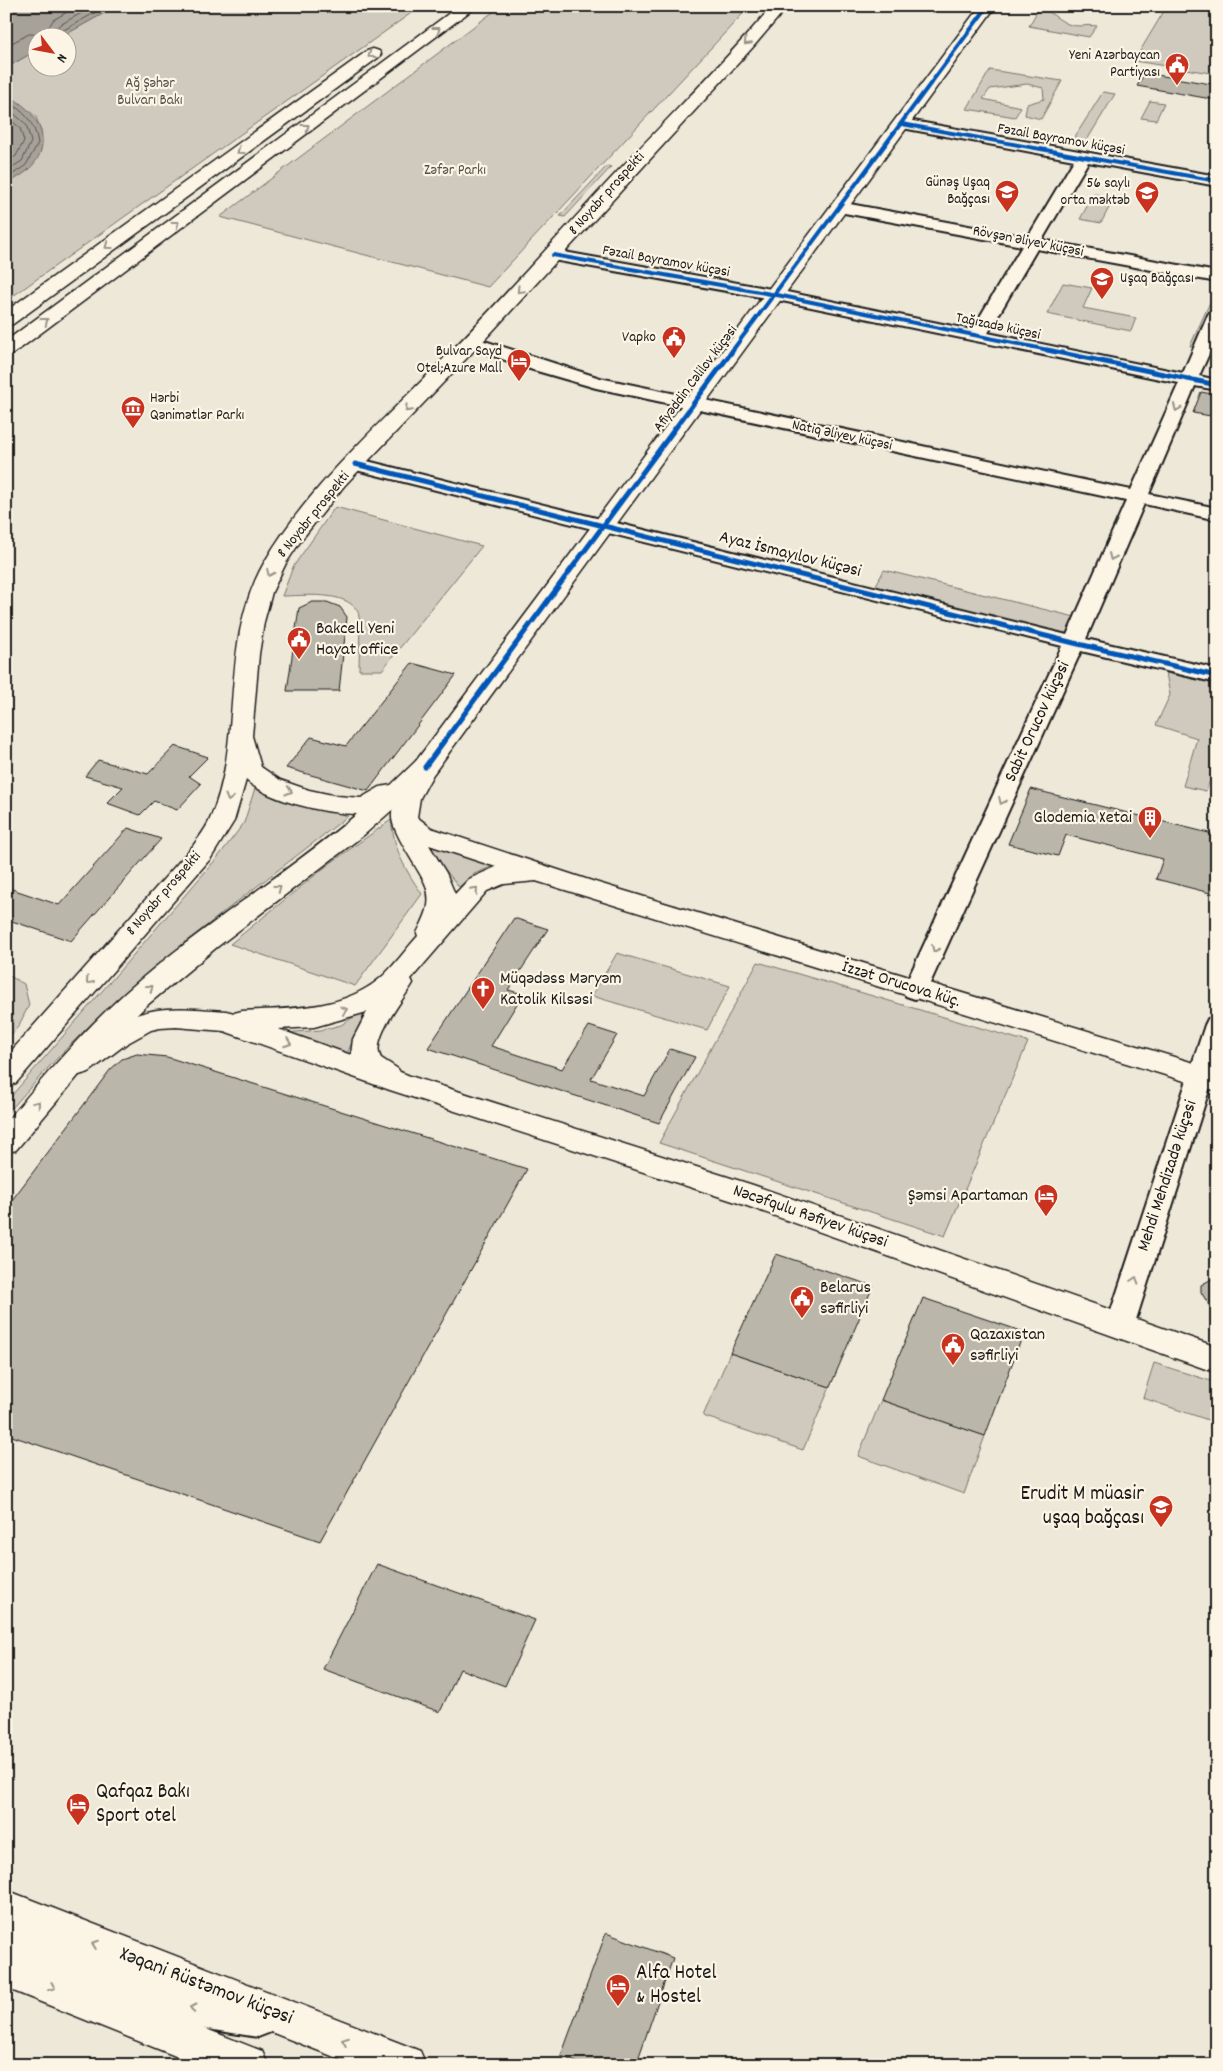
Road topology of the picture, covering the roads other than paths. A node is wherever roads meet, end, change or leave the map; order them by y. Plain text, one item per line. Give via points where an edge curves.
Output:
1 (469, 6) edge
2 (780, 6) edge
3 (988, 6) edge
4 (383, 47) dead end
5 (902, 124) junction
6 (1083, 157) junction
7 (1217, 181) edge
8 (838, 207) junction
9 (1033, 243) junction
10 (553, 255) junction
11 (1217, 277) edge
12 (774, 294) junction
13 (1217, 315) edge
14 (6, 320) edge
15 (978, 335) junction
16 (472, 342) junction
17 (6, 350) edge
18 (1190, 379) junction
19 (1217, 385) edge
20 (693, 404) junction
21 (355, 464) junction
22 (1139, 498) junction
23 (1217, 514) edge
24 (603, 524) junction
25 (1074, 643) junction
26 (1217, 676) edge
27 (241, 733) junction
28 (425, 767) junction
29 (404, 820) junction
30 (547, 875) junction
31 (418, 955) junction
32 (915, 990) junction
33 (226, 1021) junction
34 (1217, 1025) edge
35 (6, 1076) edge
36 (1209, 1078) edge
37 (400, 1083) junction
38 (54, 1084) junction
39 (6, 1142) edge
40 (1120, 1326) junction
41 (1217, 1360) edge
42 (6, 1909) edge
43 (10, 1968) edge
44 (310, 2027) junction
45 (248, 2065) edge
46 (406, 2065) edge

17 -> 1 main road
2 -> 10 main road, 8 Noyabr prospekti
3 - 5 main road, Afiyəddin Cəlilov küçəsi
4 -> 14 main road
5 - 6 street, Fəzail Bayramov küçəsi
5 - 8 main road, Afiyəddin Cəlilov küçəsi
6 - 7 street, Fəzail Bayramov küçəsi
6 - 9 street
8 - 9 street, Rövşən Əliyev küçəsi
8 - 12 main road, Afiyəddin Cəlilov küçəsi
9 - 11 street, Rövşən Əliyev küçəsi
9 - 15 street
10 - 12 street, Fəzail Bayramov küçəsi
10 -> 16 main road, 8 Noyabr prospekti
12 - 15 street, Tağızadə küçəsi
12 - 20 main road, Afiyəddin Cəlilov küçəsi
13 - 18 street, Sabit Orucov küçəsi
15 - 18 street, Tağızadə küçəsi
16 - 20 street, Natiq Əliyev küçəsi via 567,375
16 -> 21 main road, 8 Noyabr prospekti
18 - 19 street, Tağızadə küçəsi
18 -> 22 street, Sabit Orucov küçəsi
20 - 22 street, Natiq Əliyev küçəsi
20 - 24 main road, Afiyəddin Cəlilov küçəsi
21 - 24 street, Ayaz İsmayılov küçəsi
21 -> 27 main road, 8 Noyabr prospekti via 293,537 264,584 253,618
22 - 23 street, Natiq Əliyev küçəsi
22 -> 25 street, Sabit Orucov küçəsi
24 - 25 street, Ayaz İsmayılov küçəsi
24 - 28 main road, Afiyəddin Cəlilov küçəsi
25 - 26 street, Ayaz İsmayılov küçəsi
25 -> 32 street, Sabit Orucov küçəsi
27 -> 28 main road via 249,768 257,777 280,788 334,804 371,803
27 -> 35 main road, 8 Noyabr prospekti via 223,818 202,852
28 - 29 main road via 409,794
38 -> 28 main road via 85,1048 137,999 378,812
29 - 30 main road via 434,838
29 - 31 main road via 441,889 443,899 439,916
31 -> 30 main road via 478,885 500,875
30 - 32 main road, İzzət Orucova küç.
33 -> 31 main road via 314,1017 357,1005 394,981
31 - 37 main road via 379,1015 365,1047 365,1056 371,1066
32 - 36 main road, İzzət Orucova küç.
33 -> 37 main road
33 - 38 main road via 176,1017 142,1023 116,1037
34 - 36 street, Mehdi Mehdizadə küçəsi
40 -> 36 street, Mehdi Mehdizadə küçəsi
37 - 40 main road, Nəcəfqulu Rəfiyev küçəsi via 717,1185
39 -> 38 main road
40 - 41 main road, Nəcəfqulu Rəfiyev küçəsi
44 -> 42 main road, Xəqani Rüstəmov küçəsi
44 -> 43 street via 194,2009 39,1949 21,1946
43 -> 45 main road
46 -> 44 main road, Xəqani Rüstəmov küçəsi

